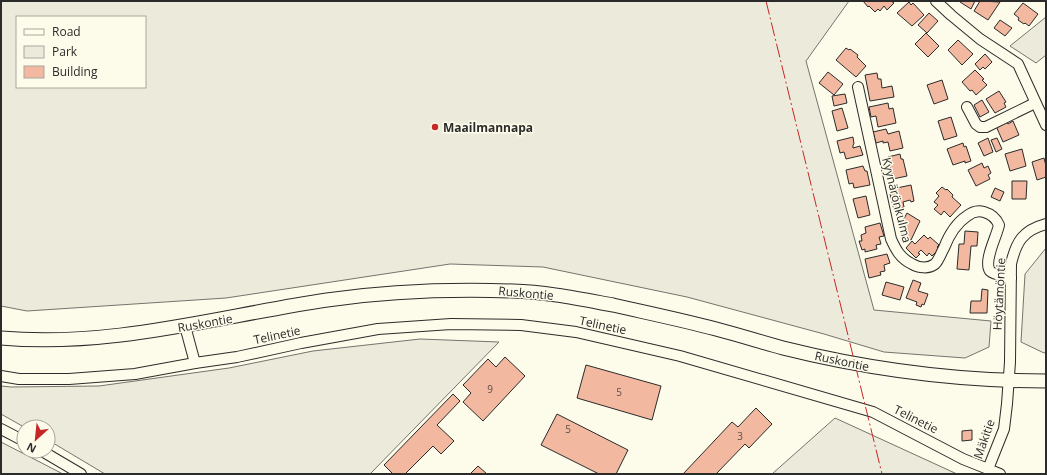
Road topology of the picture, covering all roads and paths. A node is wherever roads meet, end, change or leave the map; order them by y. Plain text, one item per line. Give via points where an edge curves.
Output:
1 (936, 1) edge
2 (858, 87) dead end
3 (1035, 103) junction
4 (967, 107) dead end
5 (1046, 126) edge
6 (1046, 224) edge
7 (1011, 278) junction
8 (185, 326) junction
9 (1, 338) edge
10 (195, 363) junction
11 (1, 376) edge
12 (1009, 381) junction
13 (1046, 381) edge
14 (1, 429) edge
15 (16, 437) edge
16 (56, 459) edge
17 (988, 469) junction
18 (81, 474) edge
19 (1000, 474) edge

1 - 3 street via 980,39 1018,64
2 - 7 street, Kyynärönkulma via 895,250 912,264 922,268 929,267 938,260 957,224 979,210 989,213 999,225 988,262 990,270
3 - 4 street via 986,127 976,124
3 - 5 street
6 - 7 street, Höytämöntie via 1026,233 1020,239 1013,253
7 - 12 street, Höytämöntie
8 - 9 main road, Ruskontie via 99,338
8 - 10 street
8 - 12 main road, Ruskontie via 328,300 427,290 517,291 659,315 862,366 924,375
10 - 11 street, Telinetie via 135,374 69,379 19,379
10 - 17 street, Telinetie via 378,329 451,324 521,325 576,332 680,356 873,412 963,459
12 - 13 main road, Ruskontie
12 - 17 street, Mäkitie via 1004,429
14 - 15 street
16 - 18 street
17 - 19 street, Mäkitie

